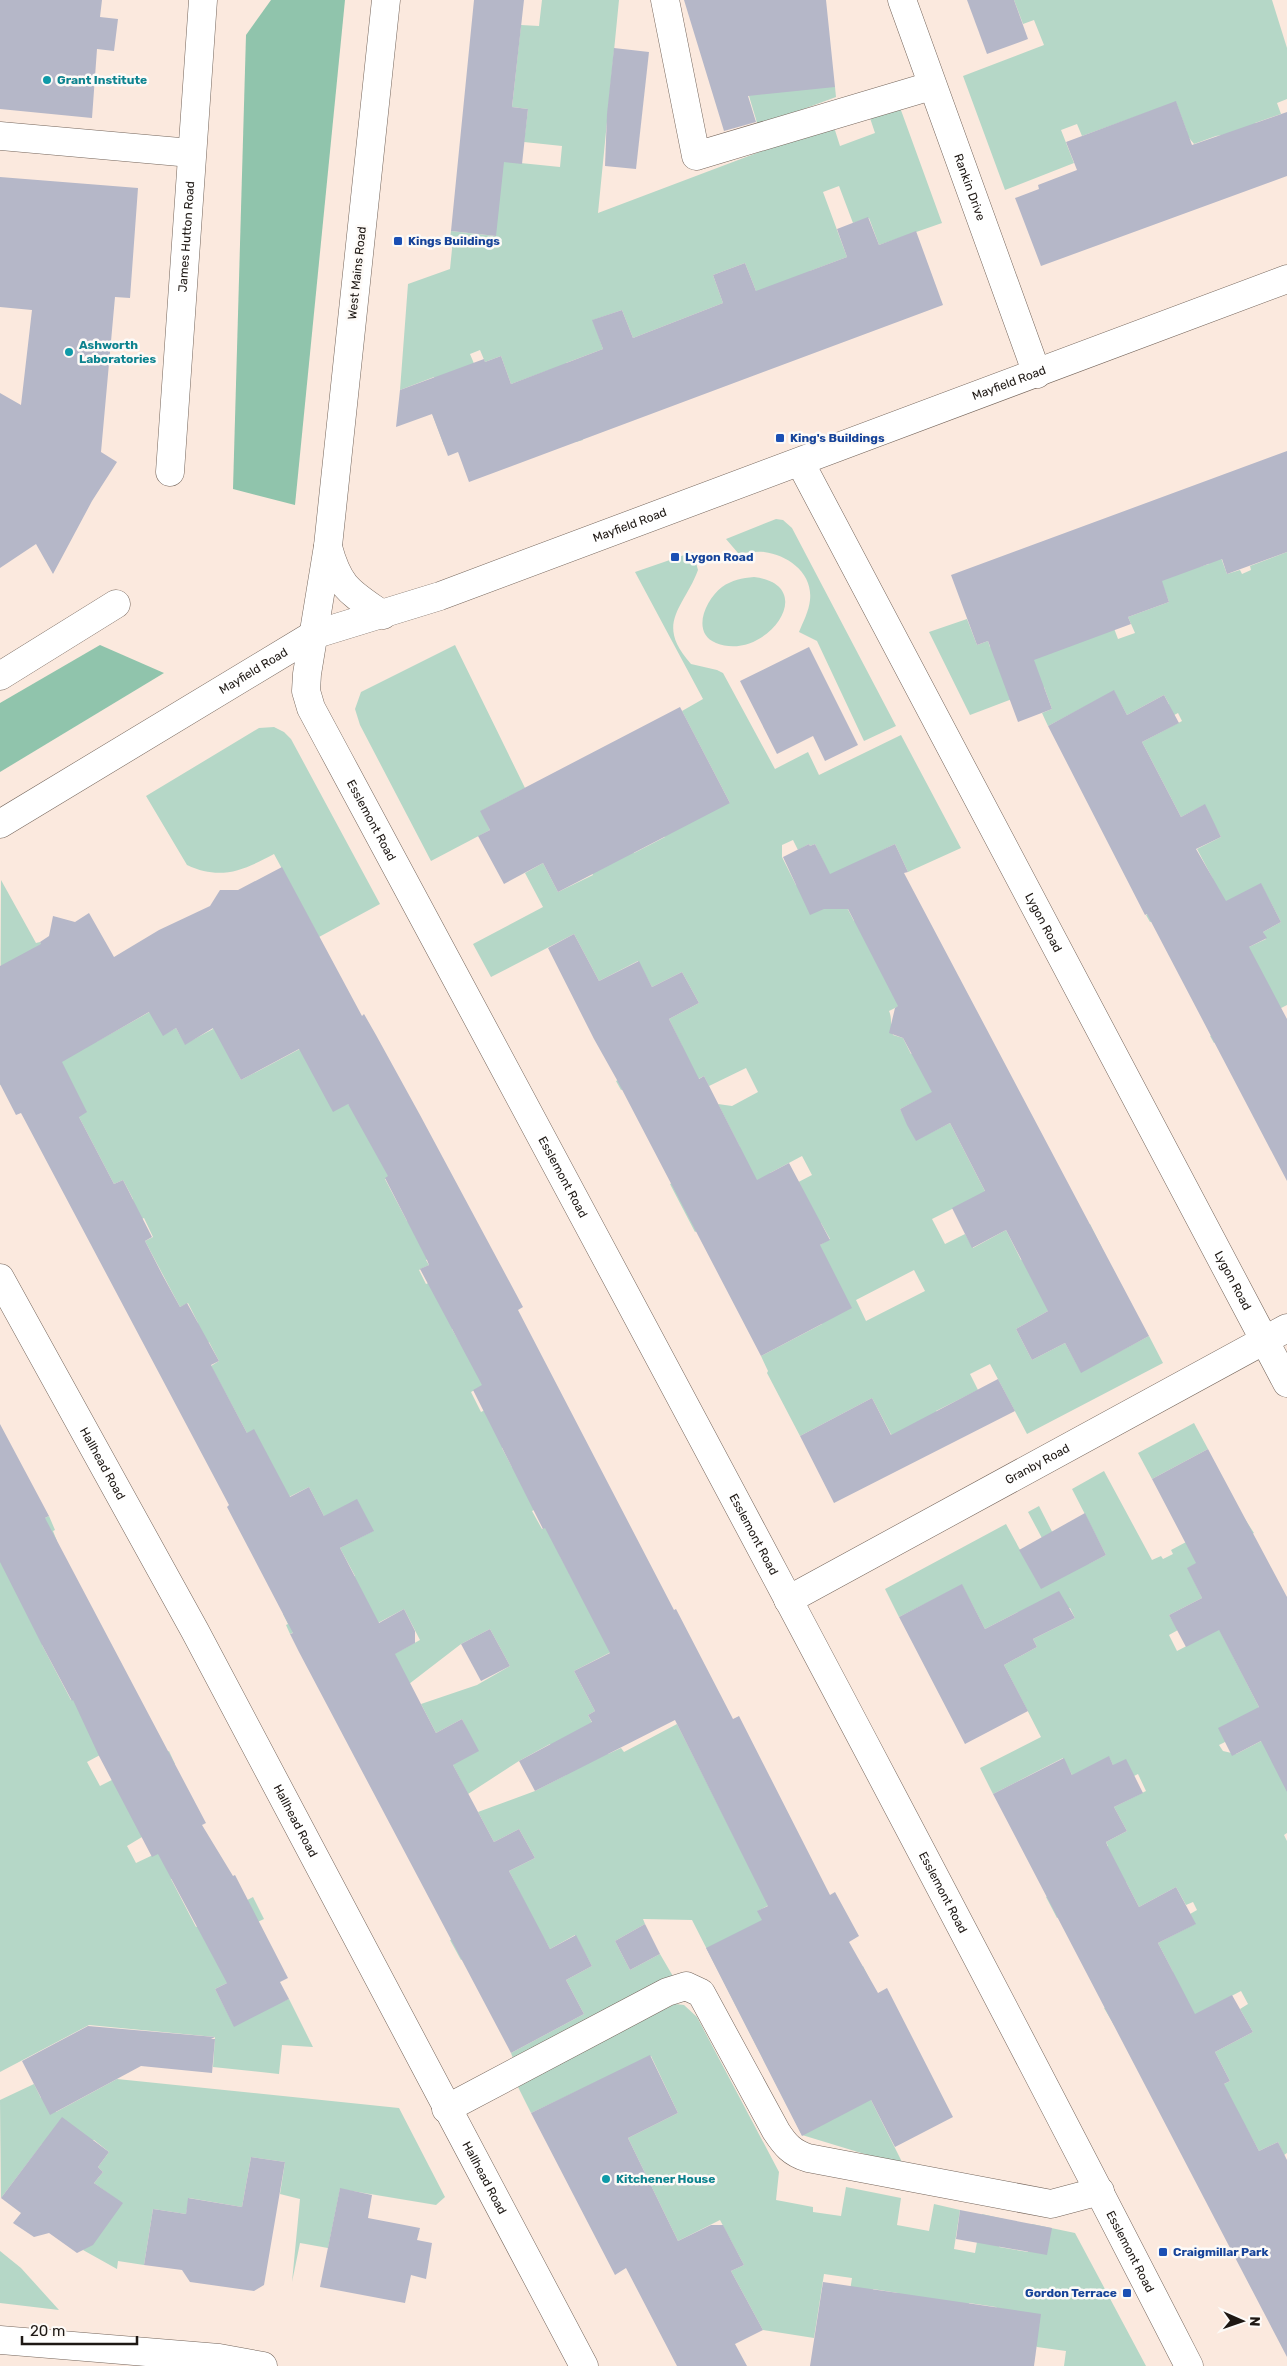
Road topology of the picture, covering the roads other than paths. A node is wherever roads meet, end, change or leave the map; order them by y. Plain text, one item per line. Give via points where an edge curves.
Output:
1 (203, 0) edge
2 (386, 0) edge
3 (665, 0) edge
4 (902, 0) edge
5 (932, 86) junction
6 (0, 136) edge
7 (191, 153) junction
8 (1287, 280) edge
9 (1037, 374) junction
10 (800, 462) junction
11 (170, 472) dead end
12 (328, 546) junction
13 (116, 604) dead end
14 (383, 615) junction
15 (313, 635) junction
16 (282, 654) junction
17 (0, 676) edge
18 (311, 708) junction
19 (0, 824) edge
20 (0, 1278) edge
21 (1276, 1334) edge
22 (1287, 1382) edge
23 (788, 1600) junction
24 (446, 2109) junction
25 (1100, 2191) junction
26 (0, 2340) edge
27 (263, 2366) edge
28 (584, 2366) edge
29 (1189, 2366) edge

1 - 7 street, James Hutton Road
2 - 12 street, West Mains Road
3 - 5 street via 696,156
4 - 5 street, Rankin Drive
5 - 9 street, Rankin Drive
6 - 7 street
7 - 11 street, James Hutton Road
8 - 9 street, Mayfield Road
9 - 10 street, Mayfield Road
10 - 14 street, Mayfield Road
10 - 21 street, Lygon Road
12 - 14 street, West Mains Road via 335,572 351,593
12 - 15 street, West Mains Road
13 - 17 street
14 - 15 street, Mayfield Road
15 - 16 street, Mayfield Road
15 - 18 street, Esslemont Road via 306,683
16 - 18 street, Esslemont Road
16 - 19 street, Mayfield Road
18 - 23 street, Esslemont Road
20 - 24 street, Hallhead Road via 199,1640
21 - 22 street, Lygon Road
21 - 23 street, Granby Road
23 - 25 street, Esslemont Road
24 - 25 street via 667,1992 686,1986 701,1993 776,2131 796,2154 1051,2204
24 - 28 street, Hallhead Road
25 - 29 street, Esslemont Road
26 - 27 street via 219,2358

